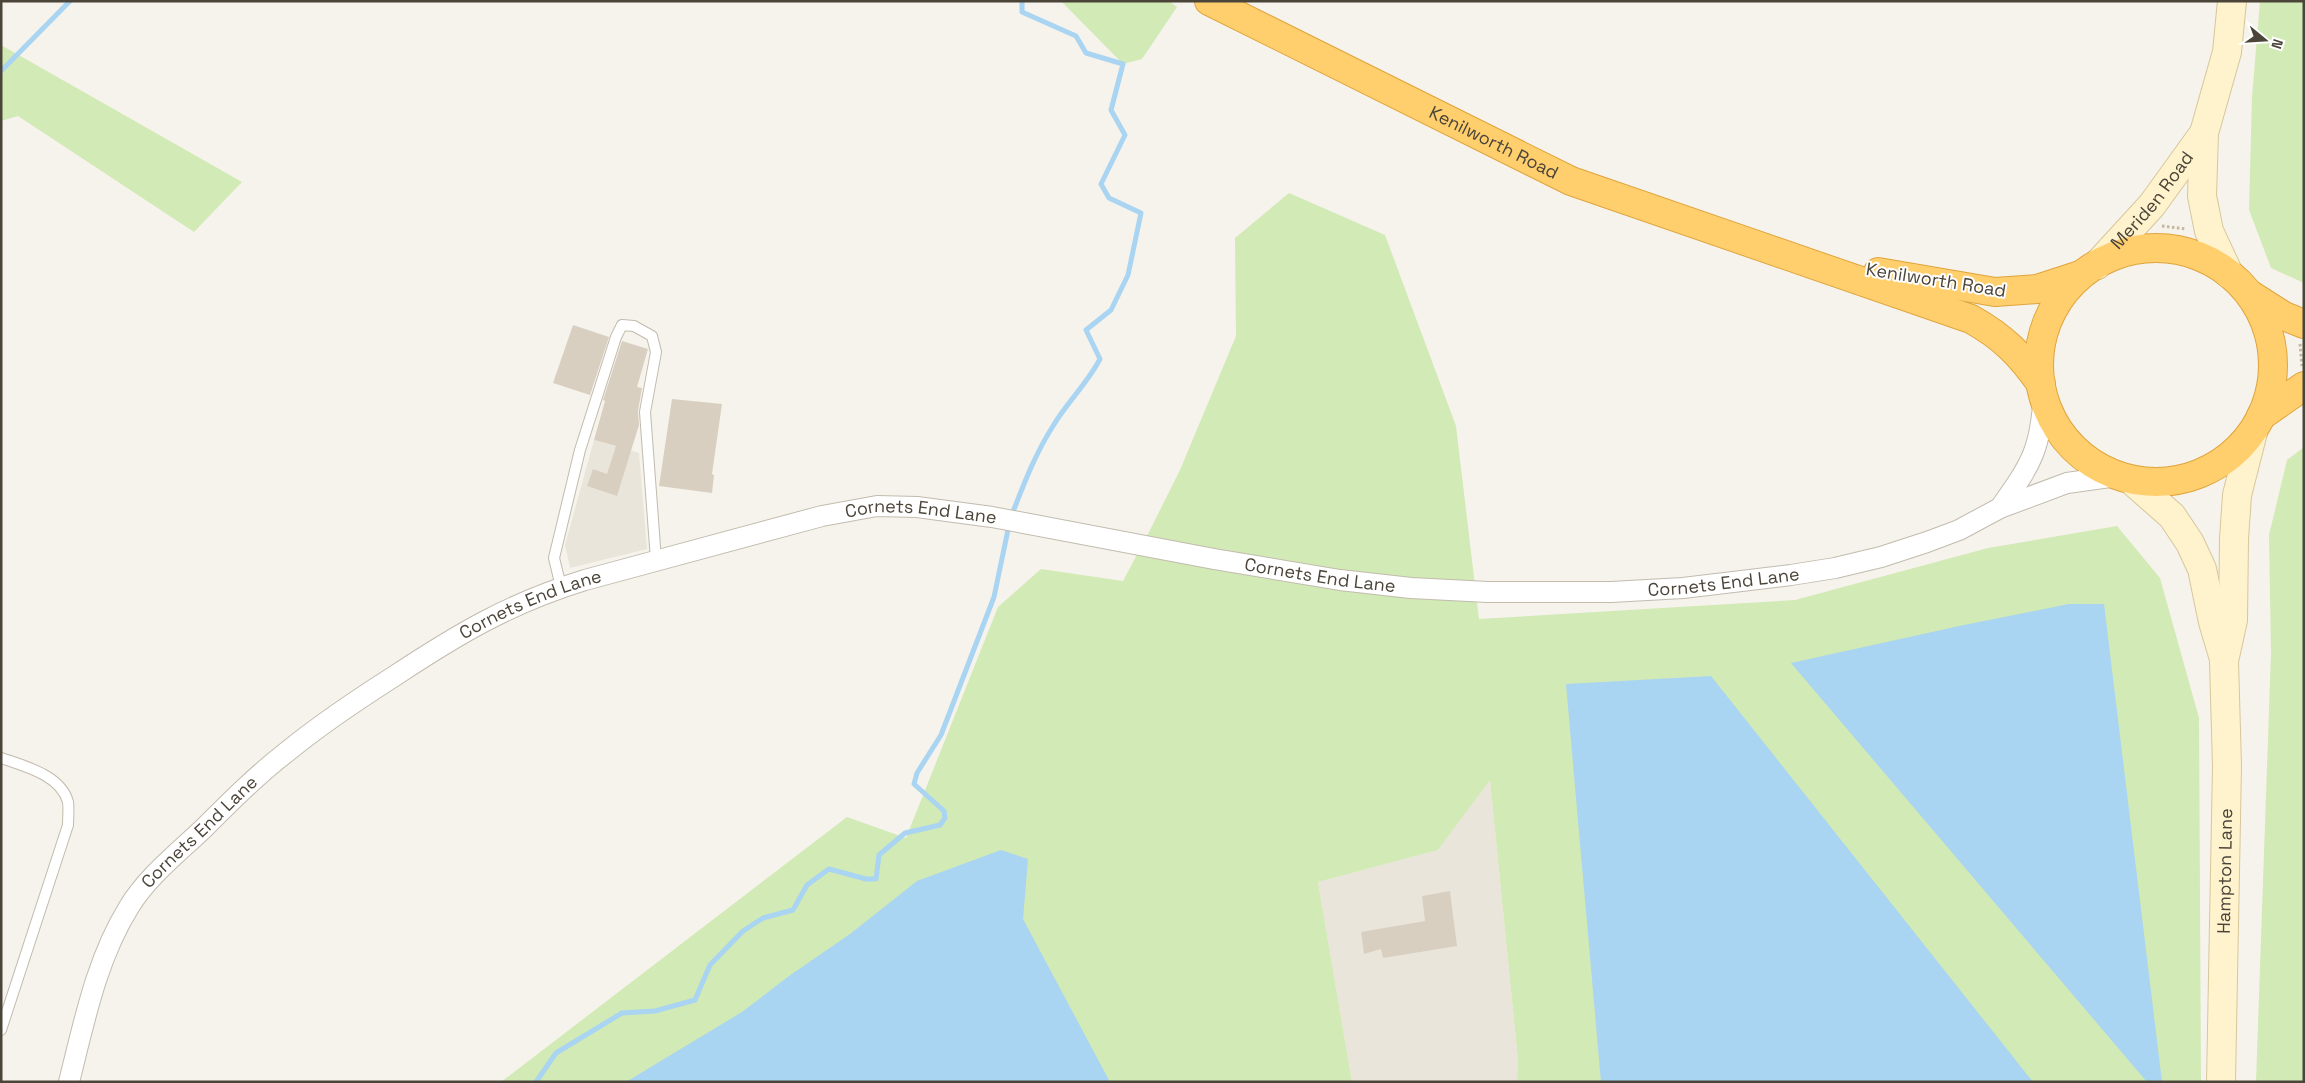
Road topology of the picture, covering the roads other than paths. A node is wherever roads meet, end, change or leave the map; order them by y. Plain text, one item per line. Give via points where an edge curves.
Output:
1 (1209, 1) edge
2 (2232, 1) edge
3 (2204, 133) junction
4 (1789, 257) junction
5 (2089, 270) junction
6 (2230, 274) junction
7 (2251, 295) junction
8 (2300, 323) edge
9 (2303, 376) edge
10 (2042, 388) junction
11 (2257, 424) junction
12 (2124, 478) junction
13 (2000, 508) junction
14 (656, 560) junction
15 (562, 587) junction
16 (2224, 661) junction
17 (1, 758) edge
18 (1, 1030) edge
19 (69, 1082) edge
20 (2221, 1082) edge

1 - 4 highway, Kenilworth Road via 1571,181
2 - 3 main road, Meriden Road via 2227,52
3 - 5 main road, Meriden Road via 2137,224
3 - 6 main road, Meriden Road via 2202,196 2209,231
4 - 5 highway, Kenilworth Road via 1995,292 2037,289
4 - 10 highway, Kenilworth Road via 1971,319 2010,344
5 - 6 highway, Kenilworth Road via 2130,252 2164,249 2188,253
5 - 10 highway via 2056,305 2048,323 2040,355
6 - 7 highway, Kenilworth Road
7 - 8 highway
7 - 11 highway via 2262,315 2272,348 2272,380
9 - 11 highway
10 - 12 highway via 2062,436 2090,461
10 - 13 street, Cornets End Lane via 2042,422 2037,448 2023,476
11 - 12 highway via 2227,459 2211,470 2171,481
11 - 16 main road, Hampton Lane via 2237,496 2233,620
12 - 13 street, Cornets End Lane via 2067,483
12 - 16 main road, Hampton Lane via 2172,516 2190,543 2202,569
13 - 14 street, Cornets End Lane via 1927,542 1835,568 1711,585 1611,592 1488,592 1340,580 992,517 896,506 852,509
14 - 15 street, Cornets End Lane
14 - 15 lane via 645,412 656,352 652,336 634,326 622,325 580,450 554,558
15 - 19 street, Cornets End Lane via 472,626 331,718 287,751 180,850 130,905 110,940
16 - 20 main road, Hampton Lane via 2227,766
17 - 18 lane via 32,768 60,786 68,802 68,825

